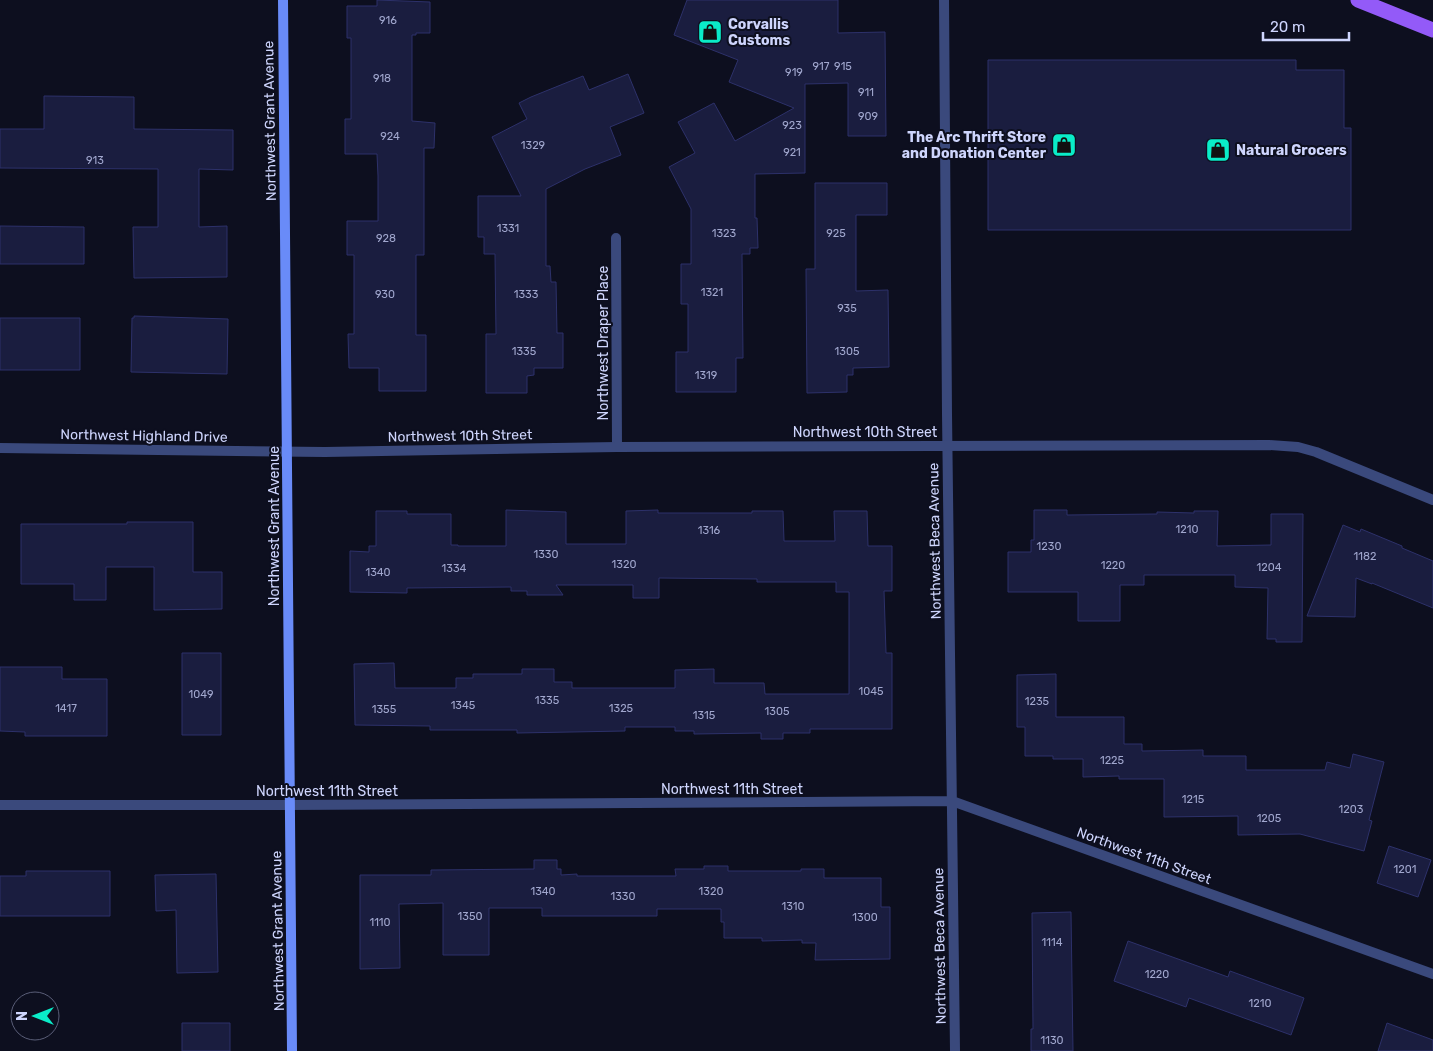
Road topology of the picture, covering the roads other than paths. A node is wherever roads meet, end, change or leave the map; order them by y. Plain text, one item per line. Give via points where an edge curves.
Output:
1 (283, 0) edge
2 (944, 0) edge
3 (1358, 0) edge
4 (1433, 30) edge
5 (616, 238) dead end
6 (947, 446) junction
7 (617, 447) junction
8 (0, 448) edge
9 (287, 452) junction
10 (1433, 500) edge
11 (952, 801) junction
12 (0, 805) edge
13 (290, 805) junction
14 (1433, 974) edge
15 (292, 1051) edge
16 (955, 1051) edge

1 - 9 main road, Northwest Grant Avenue
2 - 6 street, Northwest Beca Avenue
3 - 4 main road
5 - 7 street, Northwest Draper Place
6 - 7 street, Northwest 10th Street
6 - 10 street, Northwest 10th Street via 1291,447 1316,452
6 - 11 street, Northwest Beca Avenue
7 - 9 street, Northwest 10th Street
8 - 9 street, Northwest Highland Drive
9 - 13 main road, Northwest Grant Avenue
11 - 13 street, Northwest 11th Street
11 - 14 street, Northwest 11th Street
11 - 16 street, Northwest Beca Avenue
12 - 13 street, Northwest 11th Street
13 - 15 main road, Northwest Grant Avenue

